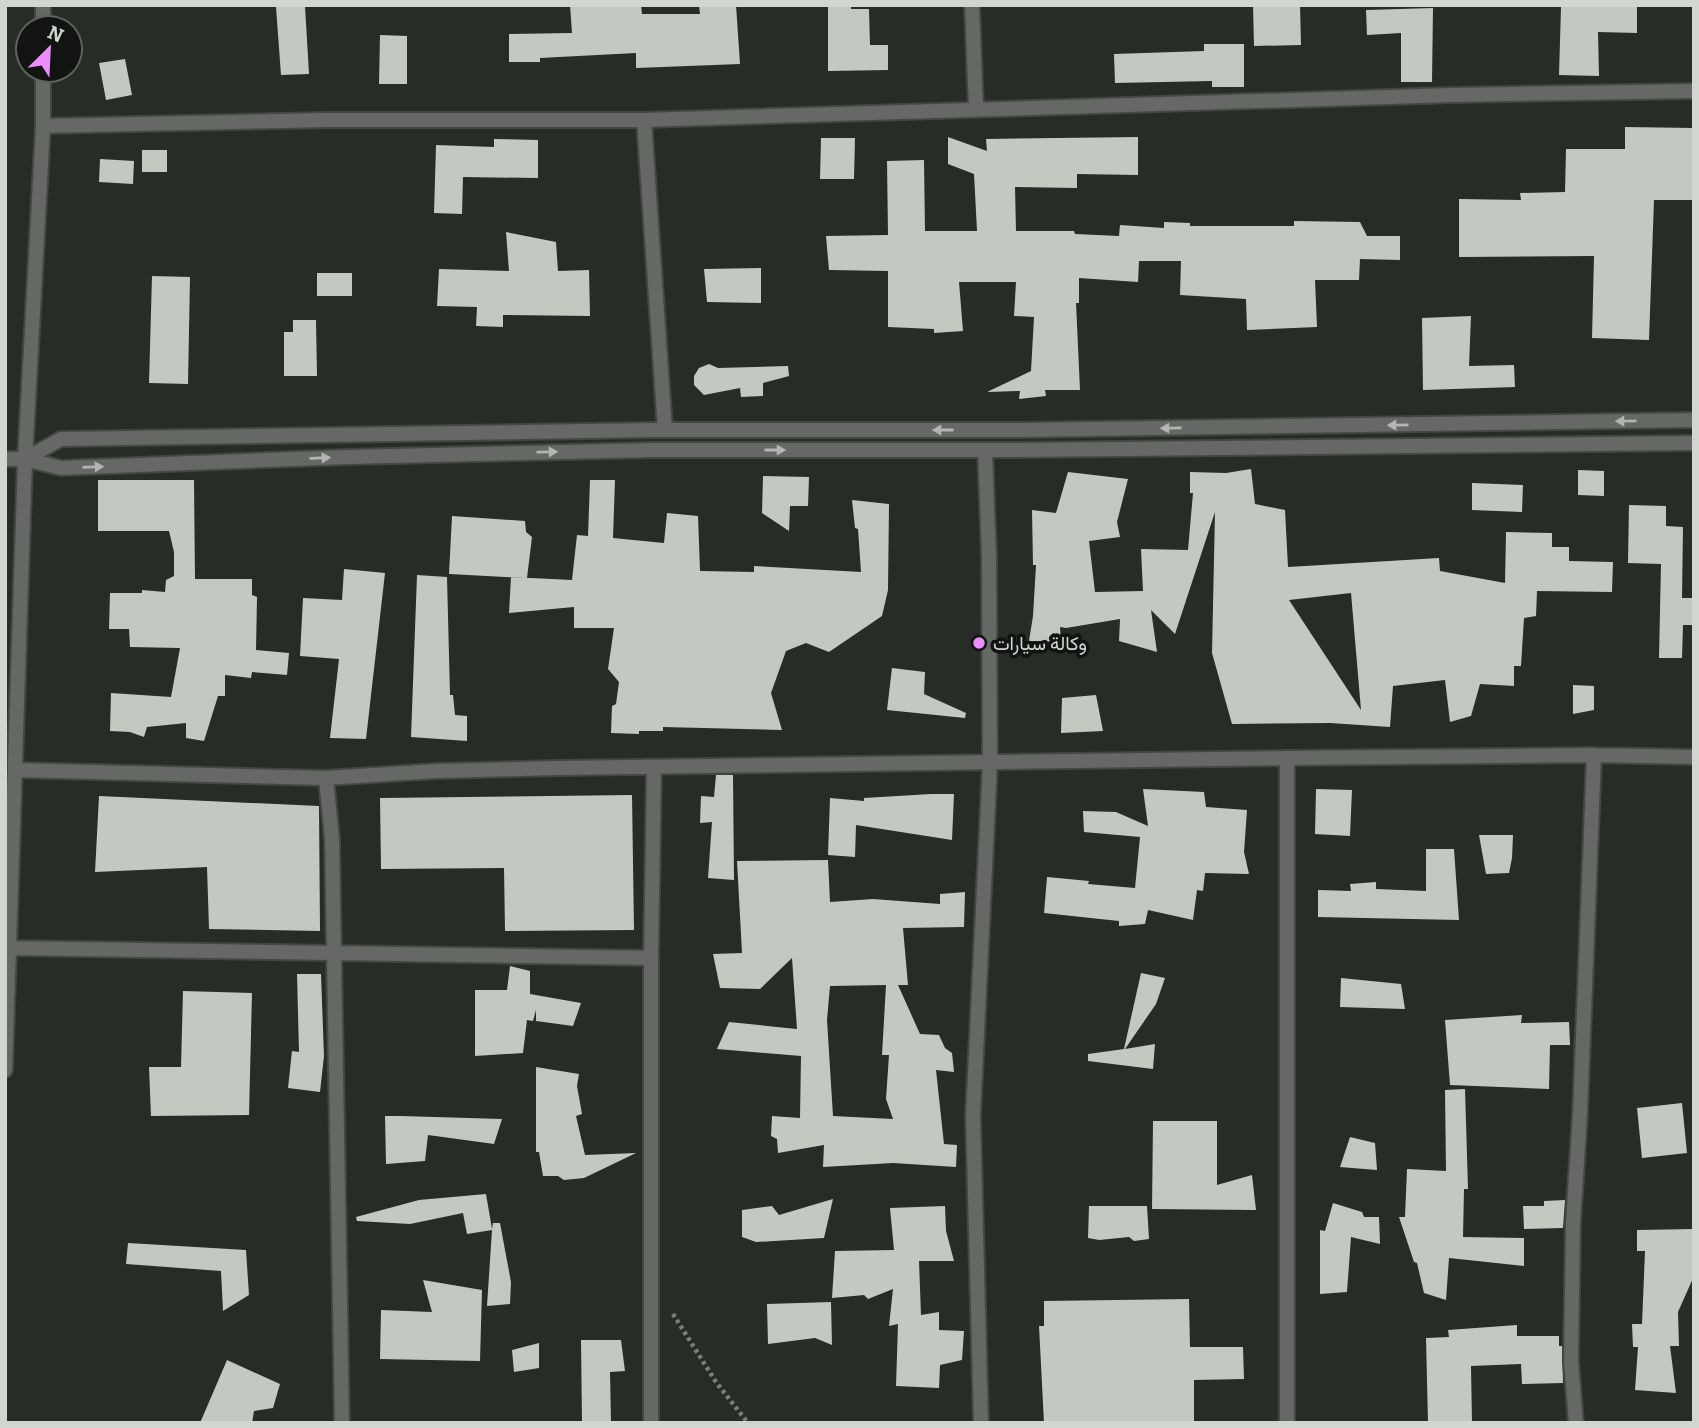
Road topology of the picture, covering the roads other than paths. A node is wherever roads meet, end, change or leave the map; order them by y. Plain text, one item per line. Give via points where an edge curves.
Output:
1 (972, 5) edge
2 (43, 84) edge
3 (1694, 91) edge
4 (976, 108) junction
5 (644, 120) junction
6 (43, 126) junction
7 (1694, 420) edge
8 (665, 430) junction
9 (1694, 443) edge
10 (985, 450) junction
11 (5, 459) edge
12 (26, 459) junction
13 (1594, 755) junction
14 (1694, 757) edge
15 (1287, 758) junction
16 (990, 763) junction
17 (654, 769) junction
18 (16, 770) junction
19 (326, 778) junction
20 (10, 948) junction
21 (333, 953) junction
22 (651, 958) junction
23 (7, 1015) edge
24 (5, 1070) edge
25 (342, 1423) edge
26 (651, 1423) edge
27 (981, 1423) edge
28 (1287, 1423) edge
29 (1576, 1423) edge

1 - 4 street
2 - 6 street
3 - 4 street
4 - 5 street
5 - 6 street
5 - 8 street
6 - 12 street
7 -> 8 street
8 - 12 street via 61,439
9 - 10 street
12 -> 10 street via 61,468 652,450
10 - 16 street
11 - 12 street
12 - 18 street
13 - 14 street
13 - 15 street
13 - 29 street via 1573,1223
15 - 16 street
15 - 28 street
16 - 17 street
16 - 27 street via 973,1116
17 - 19 street via 436,771
17 - 22 street
18 - 19 street
18 - 20 street
19 - 21 street via 332,839
20 - 21 street
20 - 23 street
21 - 22 street
21 - 25 street
22 - 26 street
23 - 24 street

